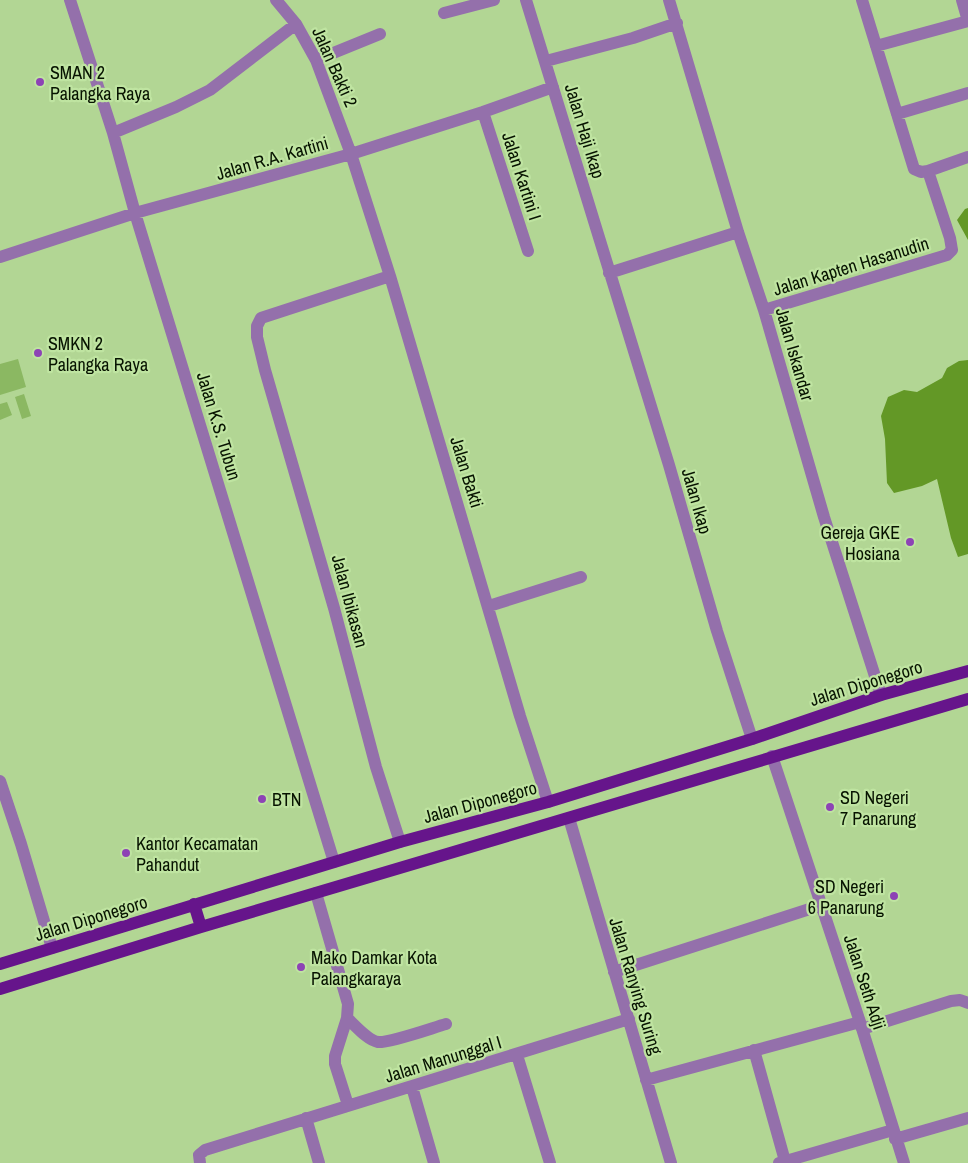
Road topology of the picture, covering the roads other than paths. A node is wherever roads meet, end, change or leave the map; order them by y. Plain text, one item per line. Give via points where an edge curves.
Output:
1 (70, 0) edge
2 (276, 0) edge
3 (494, 0) edge
4 (526, 0) edge
5 (670, 0) edge
6 (862, 0) edge
7 (962, 0) edge
8 (444, 13) dead end
9 (968, 21) edge
10 (296, 24) junction
11 (677, 24) junction
12 (380, 34) dead end
13 (876, 46) junction
14 (316, 60) junction
15 (546, 61) junction
16 (553, 87) junction
17 (968, 93) edge
18 (483, 112) junction
19 (897, 114) junction
20 (113, 133) junction
21 (351, 154) junction
22 (968, 157) edge
23 (928, 171) junction
24 (135, 213) junction
25 (738, 232) junction
26 (528, 251) dead end
27 (0, 257) edge
28 (610, 273) junction
29 (390, 276) junction
30 (764, 310) junction
31 (581, 577) dead end
32 (489, 606) junction
33 (967, 674) edge
34 (881, 695) junction
35 (968, 699) edge
36 (752, 739) junction
37 (772, 756) junction
38 (0, 781) edge
39 (548, 802) junction
40 (569, 818) junction
41 (400, 842) junction
42 (334, 862) junction
43 (316, 894) junction
44 (194, 904) junction
45 (822, 905) junction
46 (201, 927) junction
47 (52, 948) junction
48 (0, 964) edge
49 (614, 972) junction
50 (0, 990) edge
51 (968, 1003) edge
52 (347, 1018) junction
53 (629, 1019) junction
54 (446, 1024) dead end
55 (861, 1026) junction
56 (754, 1050) junction
57 (517, 1055) junction
58 (646, 1080) junction
59 (412, 1087) junction
60 (348, 1105) junction
61 (306, 1118) junction
62 (968, 1118) edge
63 (894, 1135) junction
64 (782, 1162) edge
65 (200, 1163) edge
66 (319, 1163) edge
67 (434, 1163) edge
68 (550, 1163) edge
69 (671, 1163) edge
70 (904, 1163) edge

1 - 20 street, Jalan K.S. Tubun
2 - 10 street, Jalan Bakti 2
3 - 8 street
4 - 15 street, Jalan Haji Ikap
5 - 11 street, Jalan Iskandar
6 - 13 street
7 - 9 street
9 - 13 street
10 - 14 street, Jalan Bakti 2
10 - 20 street via 210,90
11 - 15 street
11 - 25 street, Jalan Iskandar
12 - 14 street
13 - 19 street
14 - 21 street, Jalan Bakti 2
15 - 16 street, Jalan Haji Ikap
16 - 18 street, Jalan R.A. Kartini
16 - 28 street, Jalan Haji Ikap
17 - 19 street
18 - 21 street, Jalan R.A. Kartini
18 - 26 street, Jalan Kartini I
19 - 23 street via 914,168
20 - 24 street, Jalan K.S. Tubun
21 - 24 street, Jalan R.A. Kartini
21 - 29 street, Jalan Bakti
22 - 23 street
23 - 30 street, Jalan Kapten Hasanudin via 950,238 952,250 947,255
24 - 27 street, Jalan R.A. Kartini
24 - 42 street, Jalan K.S. Tubun
25 - 28 street
25 - 30 street, Jalan Iskandar
28 - 36 street, Jalan Ikap
29 - 32 street, Jalan Bakti
29 - 41 street, Jalan Ibikasan via 261,318 257,337 376,767
30 - 34 street, Jalan Iskandar via 824,517
31 - 32 street
32 - 39 street, Jalan Bakti
33 - 34 main road, Jalan Diponegoro
34 - 36 main road, Jalan Diponegoro
35 - 37 main road
36 - 39 main road, Jalan Diponegoro
37 - 40 main road
37 - 45 street, Jalan Seth Adji
38 - 47 street
39 - 41 main road, Jalan Diponegoro
40 - 43 main road
40 - 49 street, Jalan Ranying Suring
41 - 42 main road, Jalan Diponegoro
42 - 44 main road, Jalan Diponegoro
43 - 46 main road
43 - 52 street via 348,1004
44 - 46 main road
44 - 47 main road, Jalan Diponegoro
45 - 49 street
45 - 55 street, Jalan Seth Adji
46 - 50 main road
47 - 48 main road, Jalan Diponegoro
49 - 53 street, Jalan Ranying Suring
51 - 55 street via 950,1001
52 - 54 street via 378,1042
52 - 60 street via 334,1056
53 - 57 street, Jalan Manunggal I
53 - 58 street, Jalan Ranying Suring
55 - 56 street
55 - 63 street, Jalan Seth Adji
56 - 58 street
56 - 64 street
57 - 59 street, Jalan Manunggal I
57 - 68 street
58 - 69 street, Jalan Ranying Suring
59 - 60 street, Jalan Manunggal I
59 - 67 street
60 - 61 street, Jalan Manunggal I
61 - 65 street, Jalan Manunggal I via 205,1150 199,1155
61 - 66 street
62 - 63 street
63 - 64 street
63 - 70 street, Jalan Seth Adji

